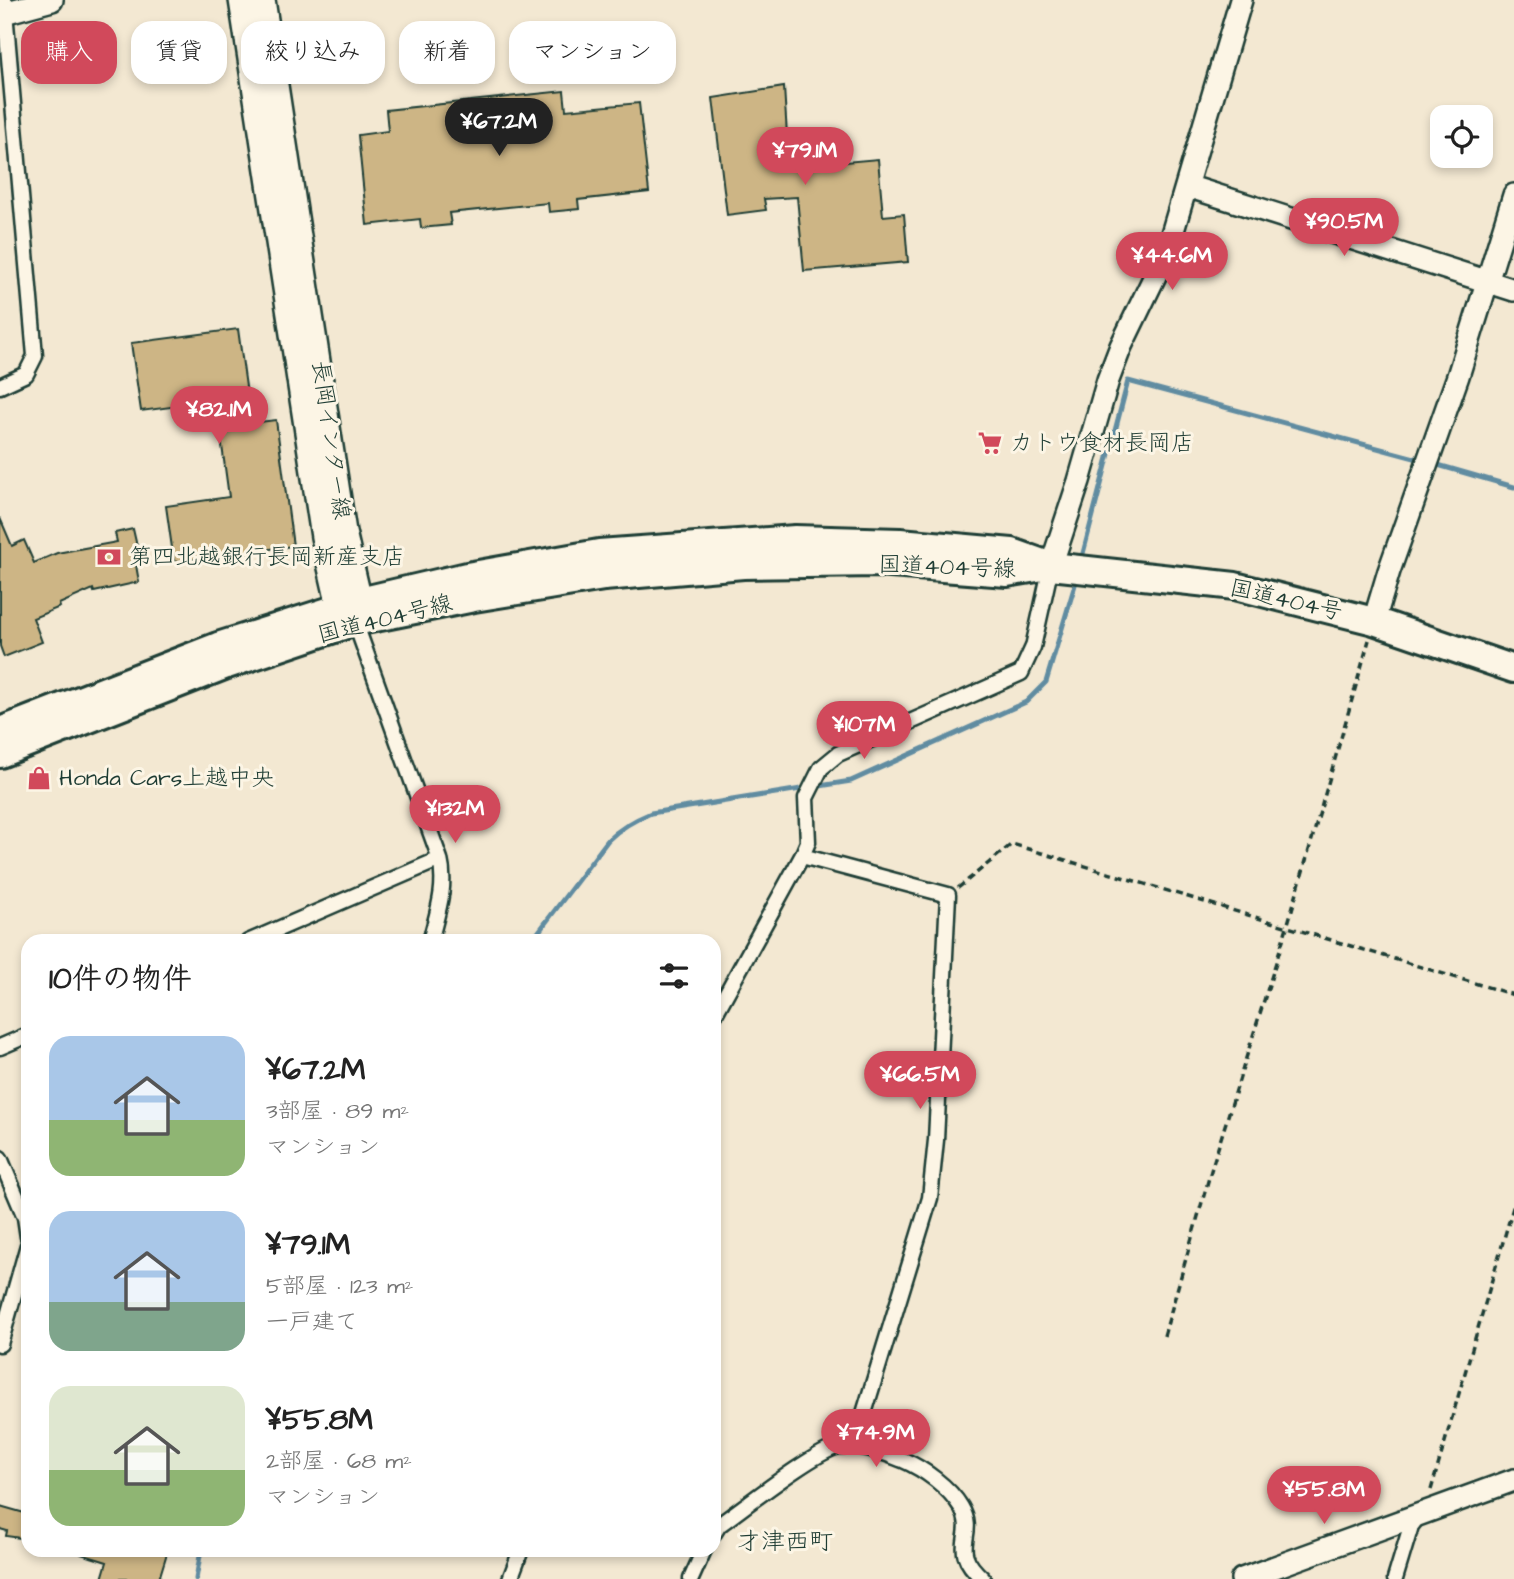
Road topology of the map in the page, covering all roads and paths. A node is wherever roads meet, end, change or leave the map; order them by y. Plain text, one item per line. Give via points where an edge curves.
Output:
1 (52, 0) edge
2 (241, 0) edge
3 (263, 0) edge
4 (1241, 0) edge
5 (3, 9) edge
6 (1187, 186) junction
7 (1514, 194) edge
8 (1486, 281) junction
9 (1514, 290) edge
10 (0, 386) edge
11 (1051, 566) junction
12 (351, 610) junction
13 (1374, 621) junction
14 (1514, 669) edge
15 (0, 731) edge
16 (0, 754) edge
17 (802, 856) junction
18 (440, 859) junction
19 (948, 895) junction
20 (1287, 927) junction
21 (267, 934) edge
22 (432, 934) edge
23 (1514, 995) edge
24 (721, 1003) edge
25 (21, 1038) edge
26 (0, 1047) edge
27 (0, 1158) edge
28 (1514, 1204) edge
29 (21, 1208) edge
30 (21, 1270) edge
31 (1164, 1336) dead end
32 (0, 1344) edge
33 (854, 1446) junction
34 (1514, 1480) edge
35 (1420, 1514) junction
36 (721, 1524) edge
37 (518, 1557) edge
38 (701, 1557) edge
39 (510, 1579) edge
40 (691, 1579) edge
41 (984, 1579) edge
42 (1242, 1579) edge
43 (1395, 1579) edge

1 - 5 street
2 - 12 main road, 長岡インター線 via 323,537
3 - 12 main road, 長岡インター線 via 344,532
4 - 6 street
5 - 10 street via 35,356 26,374
6 - 8 street
6 - 11 street via 1159,272 1108,380
7 - 8 street
8 - 9 street
8 - 13 street
11 - 12 highway, 国道404号線 via 1012,552 795,538 599,553 467,576
11 - 13 highway, 国道404号 via 1235,586
11 - 17 street via 1033,646 1021,673 838,754 821,768 806,798 808,842
12 - 15 highway, 国道404号線 via 218,646
12 - 16 highway, 国道404号線
12 - 18 street
13 - 14 highway, 国道404号
13 - 20 path
17 - 19 street
17 - 24 street
18 - 21 street
18 - 22 street via 442,895
19 - 20 path via 1012,844
19 - 33 street via 930,1198
20 - 23 path
20 - 31 path
25 - 26 street
27 - 29 street
28 - 35 path via 1431,1490
30 - 32 street
33 - 36 street via 838,1446 818,1456
33 - 41 street via 884,1453 932,1477 961,1507 966,1524 963,1552 967,1564
34 - 35 street
35 - 42 street
35 - 43 street via 1411,1526
37 - 39 street
38 - 40 street

